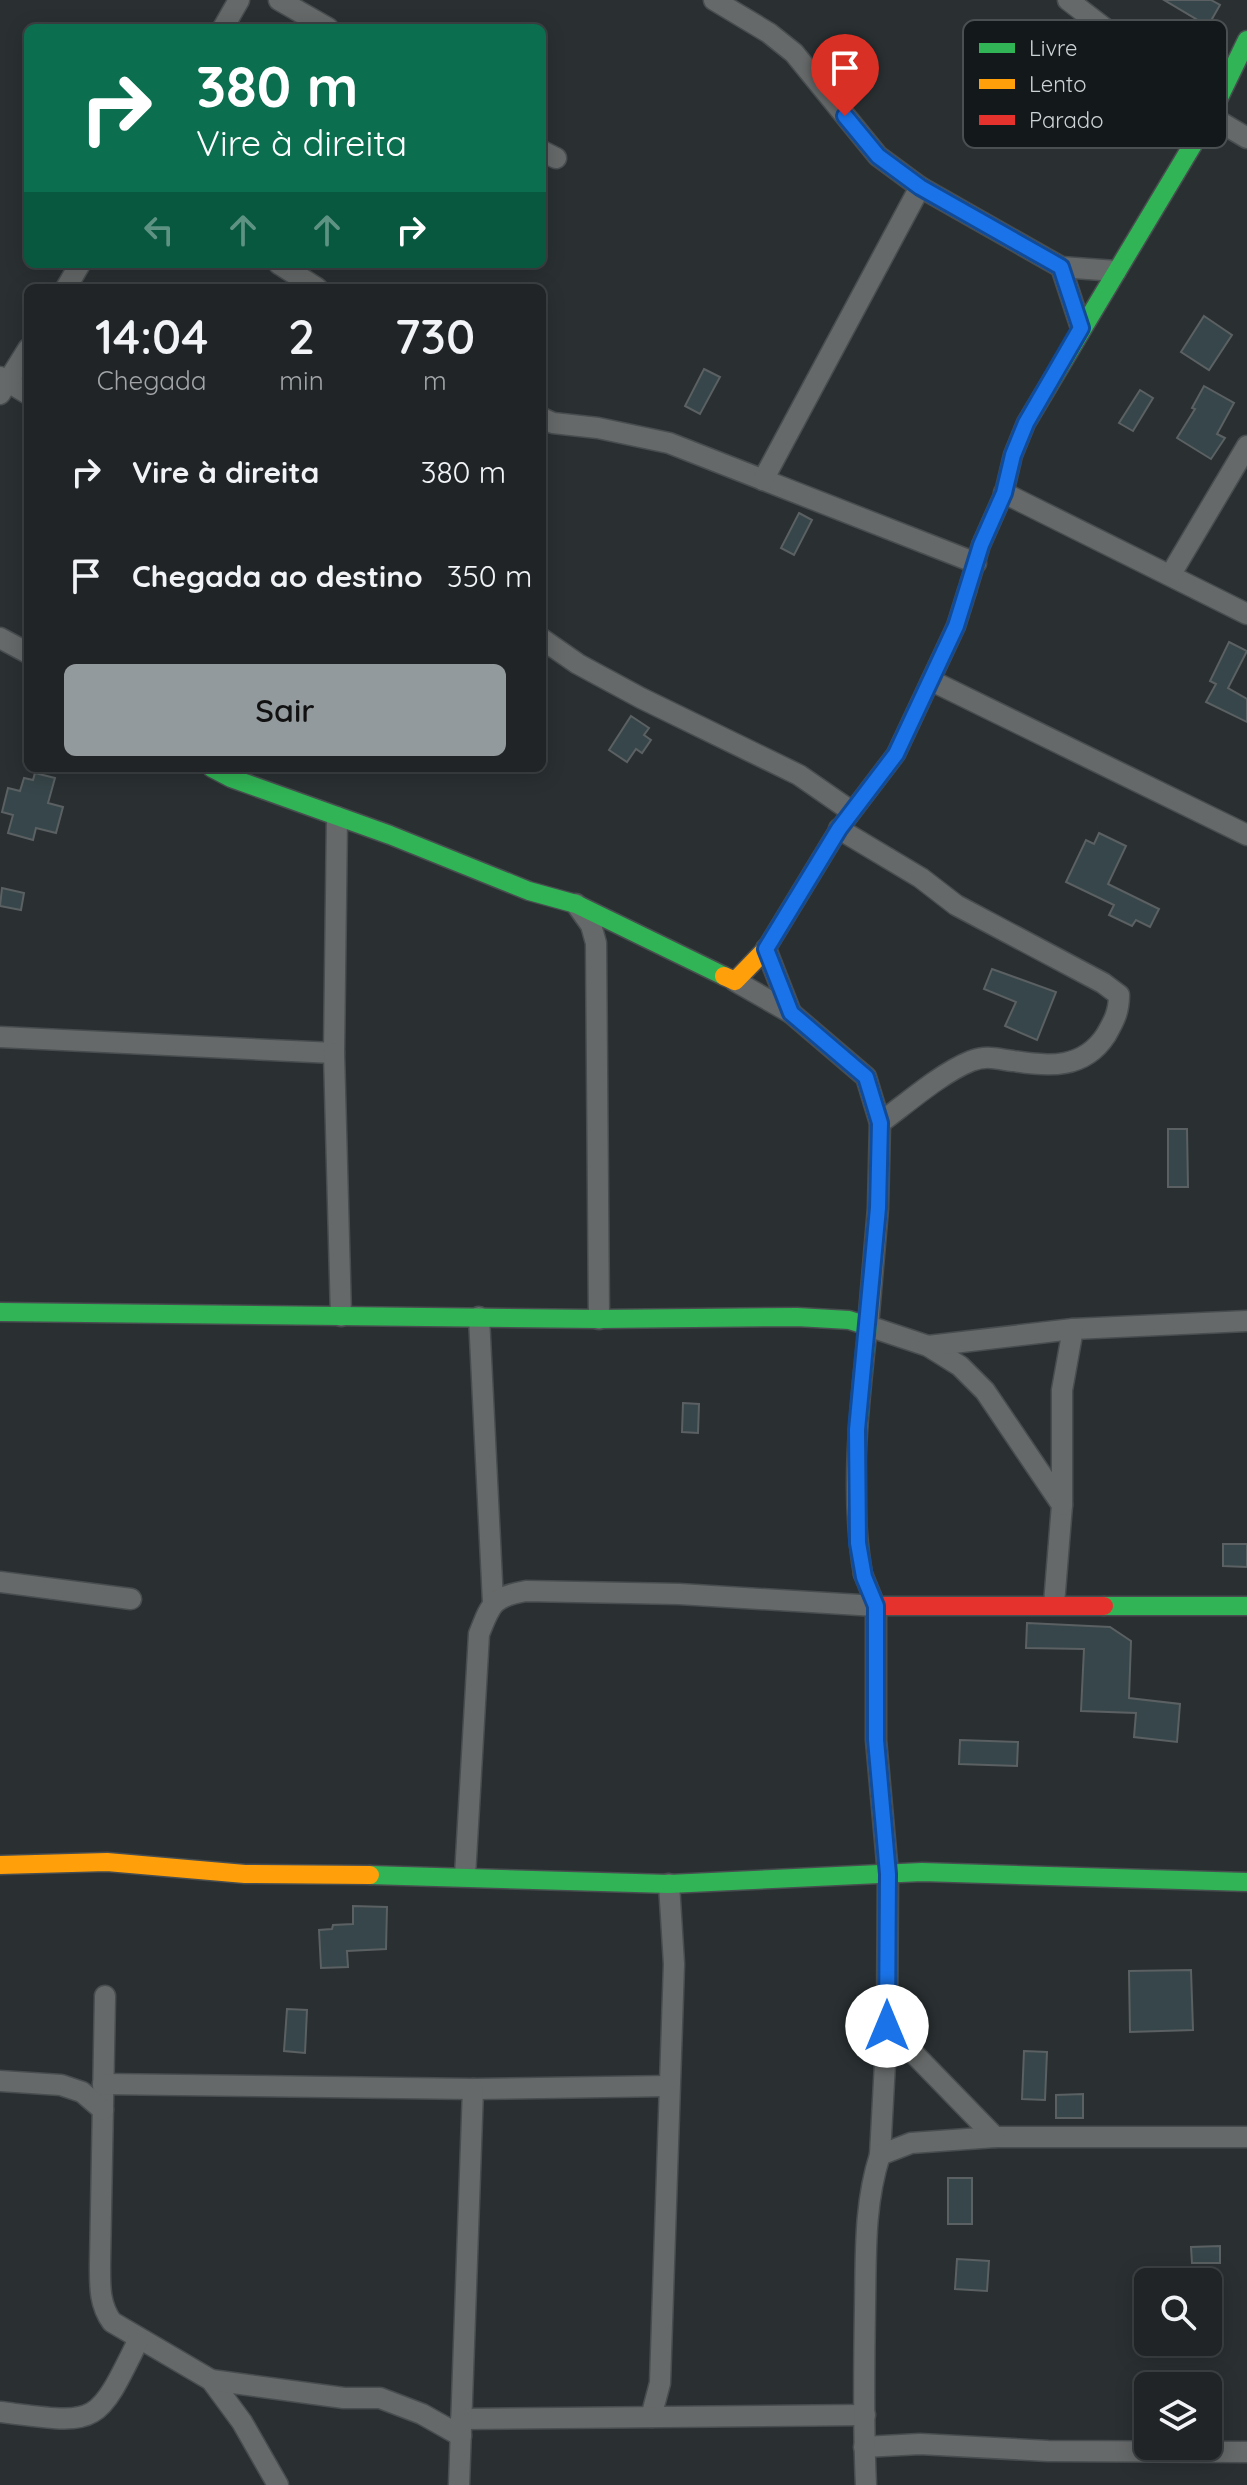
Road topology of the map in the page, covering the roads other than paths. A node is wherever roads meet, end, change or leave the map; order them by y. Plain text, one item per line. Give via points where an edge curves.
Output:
1 (239, 0) edge
2 (279, 0) edge
3 (714, 0) edge
4 (1068, 0) edge
5 (1094, 20) edge
6 (225, 24) edge
7 (321, 24) edge
8 (1247, 40) edge
9 (1227, 78) edge
10 (1227, 126) edge
11 (1247, 138) edge
12 (1191, 148) edge
13 (920, 187) junction
14 (1061, 267) junction
15 (285, 268) edge
16 (1116, 271) junction
17 (311, 284) edge
18 (1081, 328) junction
19 (24, 355) edge
20 (3, 384) edge
21 (24, 392) edge
22 (546, 420) edge
23 (1247, 446) edge
24 (763, 480) junction
25 (1004, 493) junction
26 (976, 563) junction
27 (1171, 574) junction
28 (1247, 614) edge
29 (0, 638) edge
30 (546, 642) edge
31 (24, 651) edge
32 (932, 681) junction
33 (220, 772) edge
34 (851, 811) junction
35 (337, 817) junction
36 (839, 829) junction
37 (1247, 835) edge
38 (576, 904) junction
39 (622, 926) junction
40 (596, 943) junction
41 (766, 949) junction
42 (735, 981) junction
43 (791, 1013) junction
44 (0, 1037) edge
45 (334, 1053) junction
46 (880, 1123) junction
47 (0, 1312) edge
48 (341, 1316) junction
49 (479, 1317) junction
50 (599, 1319) junction
51 (1247, 1321) edge
52 (868, 1326) junction
53 (1073, 1329) junction
54 (928, 1346) junction
55 (1062, 1505) junction
56 (0, 1582) edge
57 (131, 1599) dead end
58 (493, 1602) junction
59 (1054, 1604) junction
60 (876, 1606) junction
61 (1247, 1606) edge
62 (0, 1865) edge
63 (888, 1874) junction
64 (465, 1876) junction
65 (1247, 1882) edge
66 (669, 1884) junction
67 (105, 1996) dead end
68 (887, 2026) junction
69 (0, 2081) edge
70 (103, 2084) junction
71 (669, 2086) junction
72 (473, 2089) junction
73 (103, 2110) junction
74 (995, 2137) junction
75 (1247, 2137) edge
76 (880, 2155) junction
77 (139, 2339) junction
78 (211, 2380) junction
79 (0, 2412) edge
80 (865, 2415) junction
81 (651, 2417) junction
82 (461, 2428) junction
83 (864, 2447) junction
84 (1247, 2452) edge
85 (278, 2485) edge
86 (459, 2485) edge
87 (866, 2485) edge

1 - 6 street
2 - 7 street
3 - 13 street via 794,53 878,156
4 - 5 street
8 - 9 street
10 - 11 street
12 - 16 street
13 - 14 street
13 - 24 street
14 - 16 street
14 - 18 street
15 - 17 street
16 - 18 street
18 - 25 street via 1026,423
19 - 20 street
20 - 21 street
22 - 24 street via 669,443
23 - 27 street
24 - 26 street
25 - 26 street
25 - 27 street
26 - 32 street
27 - 28 street
29 - 31 street
30 - 34 street via 641,698 799,775
32 - 34 street via 896,754
32 - 37 street
33 - 35 street
34 - 36 street
35 - 38 street
35 - 45 street
36 - 41 street
36 - 46 street via 956,905 1119,995 1115,1020 1099,1045 1080,1060 1029,1064 989,1056 969,1062
38 - 39 street
38 - 40 street
39 - 40 street
39 - 42 street
40 - 50 street
41 - 42 street
41 - 43 street
42 - 43 street
43 - 46 street via 866,1077
44 - 45 street
45 - 48 street
46 - 52 street
47 - 48 street
48 - 49 street
49 - 50 street
49 - 58 street
50 - 52 street via 797,1317
51 - 53 street
52 - 54 street
52 - 60 street via 857,1430 858,1543
53 - 54 street
53 - 55 street via 1062,1390
54 - 55 street via 960,1366 985,1391
55 - 59 street
56 - 57 street
58 - 60 street via 526,1591
58 - 64 street via 479,1634
59 - 60 street
59 - 61 street
60 - 63 street via 876,1740
62 - 64 street via 107,1862 245,1874
63 - 65 street
63 - 66 street
63 - 68 street
64 - 66 street
66 - 71 street via 674,1964
67 - 70 street
68 - 74 street
68 - 76 street
69 - 73 street via 61,2085 82,2092
70 - 72 street
70 - 73 street
71 - 72 street
71 - 81 street via 660,2383
72 - 82 street
73 - 77 street via 100,2292 112,2322
74 - 75 street
74 - 76 street via 911,2143
76 - 80 street via 866,2223
77 - 78 street
77 - 79 street via 105,2405 90,2416 64,2420
78 - 82 street via 380,2398
78 - 85 street
80 - 81 street
80 - 83 street
81 - 82 street
82 - 86 street
83 - 84 street
83 - 87 street

